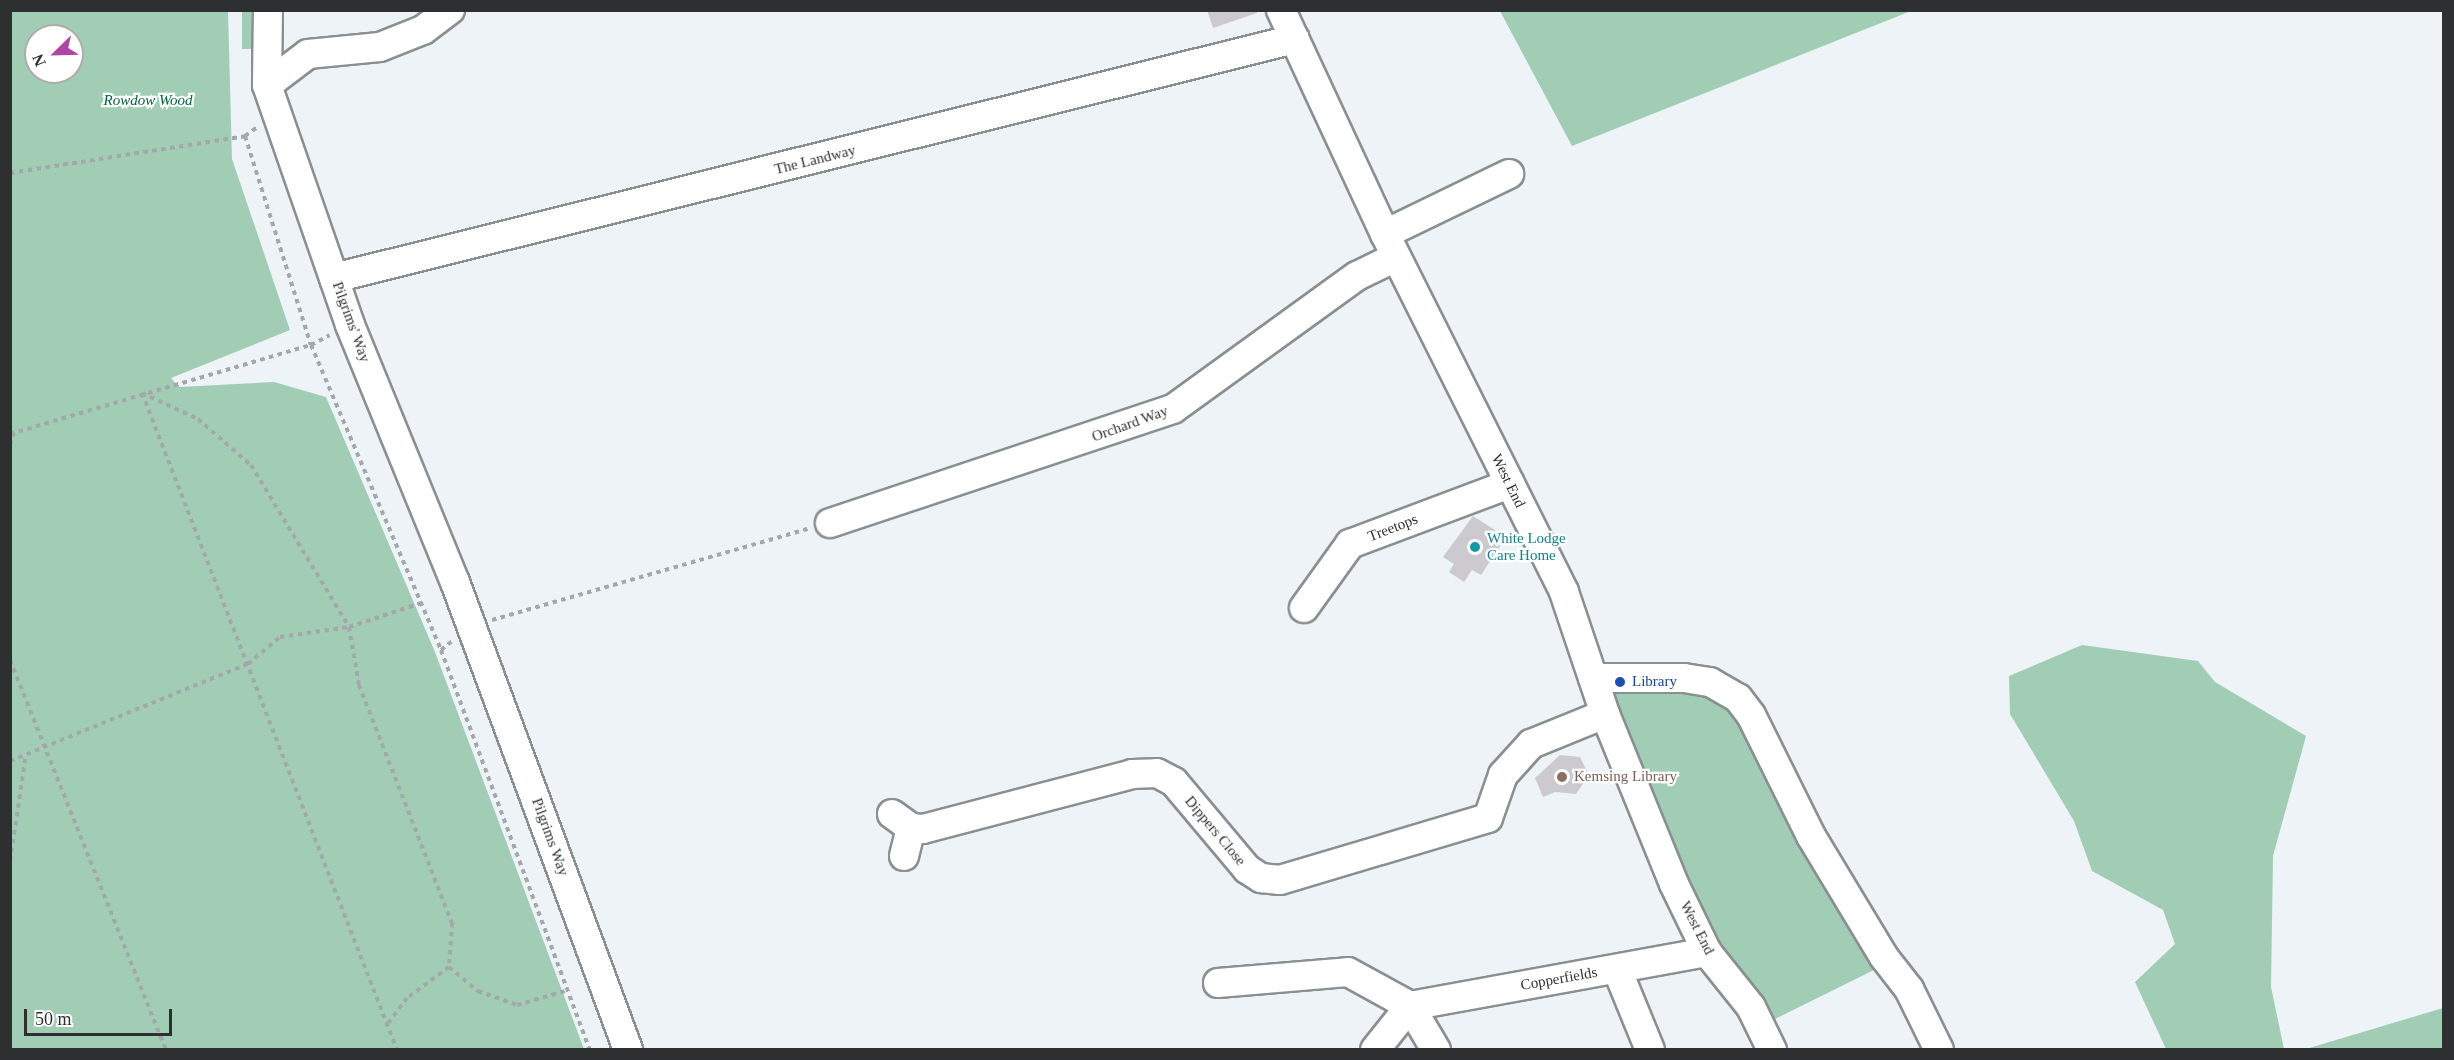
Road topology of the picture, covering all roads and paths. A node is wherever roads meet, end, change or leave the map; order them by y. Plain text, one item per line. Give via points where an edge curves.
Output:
1 (268, 10) edge
2 (450, 10) edge
3 (1281, 10) edge
4 (1295, 39) junction
5 (267, 85) junction
6 (10, 173) edge
7 (1509, 174) dead end
8 (1390, 245) junction
9 (334, 278) junction
10 (350, 326) junction
11 (311, 345) junction
12 (142, 393) junction
13 (13, 433) edge
14 (10, 445) edge
15 (1510, 484) junction
16 (830, 523) joint
17 (421, 603) junction
18 (1304, 608) dead end
19 (472, 626) junction
20 (349, 627) junction
21 (10, 660) edge
22 (248, 664) junction
23 (1593, 678) junction
24 (1605, 714) junction
25 (42, 747) junction
26 (26, 754) junction
27 (10, 761) edge
28 (904, 856) dead end
29 (10, 861) edge
30 (1707, 952) junction
31 (449, 967) junction
32 (1617, 969) junction
33 (1218, 983) dead end
34 (569, 990) junction
35 (1410, 1006) junction
36 (388, 1023) junction
37 (166, 1050) edge
38 (397, 1050) edge
39 (590, 1050) edge
40 (628, 1050) edge
41 (1375, 1050) edge
42 (1436, 1050) edge
43 (1650, 1050) edge
44 (1772, 1050) edge
45 (1939, 1050) edge

1 - 5 street, Pilgrims' Way
2 - 5 street via 423,30 380,46 308,54
3 - 4 street, West End
4 - 8 street, West End
4 - 9 street, The Landway
5 - 9 street, Pilgrims' Way
6 - 11 path via 245,136
7 - 8 street, Orchard Way
8 - 15 street, West End
8 - 16 street, Orchard Way via 1357,276 1173,409
9 - 10 street, Pilgrims' Way
10 - 11 path
10 - 19 street, Pilgrims' Way
11 - 12 path
11 - 17 path
12 - 13 path
12 - 20 path via 198,419 251,465
12 - 22 path
13 - 14 path
15 - 18 street, Treetops via 1350,544
15 - 23 street, West End via 1564,592
16 - 19 path
17 - 20 path
17 - 34 path
19 - 40 street, Pilgrims Way
20 - 22 path via 280,637
20 - 31 path via 359,685 452,923
21 - 25 path
22 - 25 path
22 - 36 path
23 - 24 street, West End
23 - 45 street via 1684,678 1710,682 1738,698 1751,715 1811,836 1884,957 1909,989
24 - 28 street, Dippers Close via 1531,744 1503,775 1488,818 1280,880 1261,878 1247,869 1174,782 1157,773 1132,774 923,830 901,821
24 - 30 street, West End via 1674,884
25 - 26 path
25 - 37 path
26 - 27 path
26 - 29 path
30 - 32 street, Copperfields
30 - 44 street, West End via 1751,1007
31 - 34 path via 478,991 516,1005
31 - 36 path via 407,998
32 - 35 street, Copperfields
32 - 43 street
33 - 35 street via 1348,972
34 - 39 path
35 - 41 street
35 - 42 street
36 - 38 path

